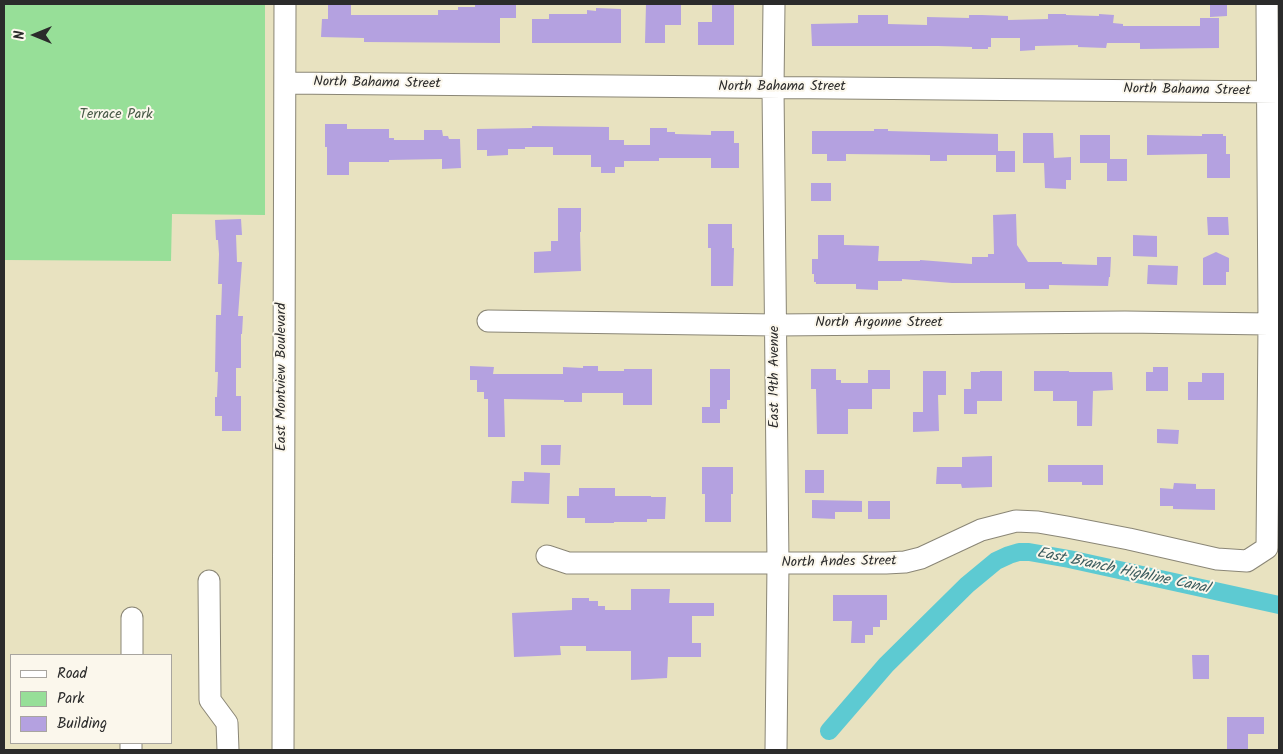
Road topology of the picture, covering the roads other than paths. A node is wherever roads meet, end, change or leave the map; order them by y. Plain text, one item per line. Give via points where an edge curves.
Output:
1 (285, 4) edge
2 (774, 4) edge
3 (1268, 4) edge
4 (285, 83) junction
5 (773, 88) junction
6 (1273, 92) edge
7 (488, 322) dead end
8 (1269, 324) junction
9 (776, 325) junction
10 (1274, 383) edge
11 (546, 556) dead end
12 (778, 564) junction
13 (209, 581) dead end
14 (132, 618) dead end
15 (132, 654) edge
16 (228, 750) edge
17 (283, 750) edge
18 (776, 750) edge

1 - 4 street, East Montview Boulevard
2 - 5 street, East 19th Avenue
3 - 6 street
4 - 5 street, North Bahama Street
4 - 17 street, East Montview Boulevard
5 - 6 street, North Bahama Street
5 - 9 street, East 19th Avenue
6 - 8 street
7 - 9 street, North Argonne Street
8 - 9 street, North Argonne Street
8 - 10 street
9 - 12 street, East 19th Avenue
10 - 12 street, North Andes Street via 1267,548 1247,561 1217,560 1067,526 1016,521 981,530 921,558 905,562
11 - 12 street, North Andes Street via 568,564
12 - 18 street, East 19th Avenue
13 - 16 street via 210,700 227,723
14 - 15 street

